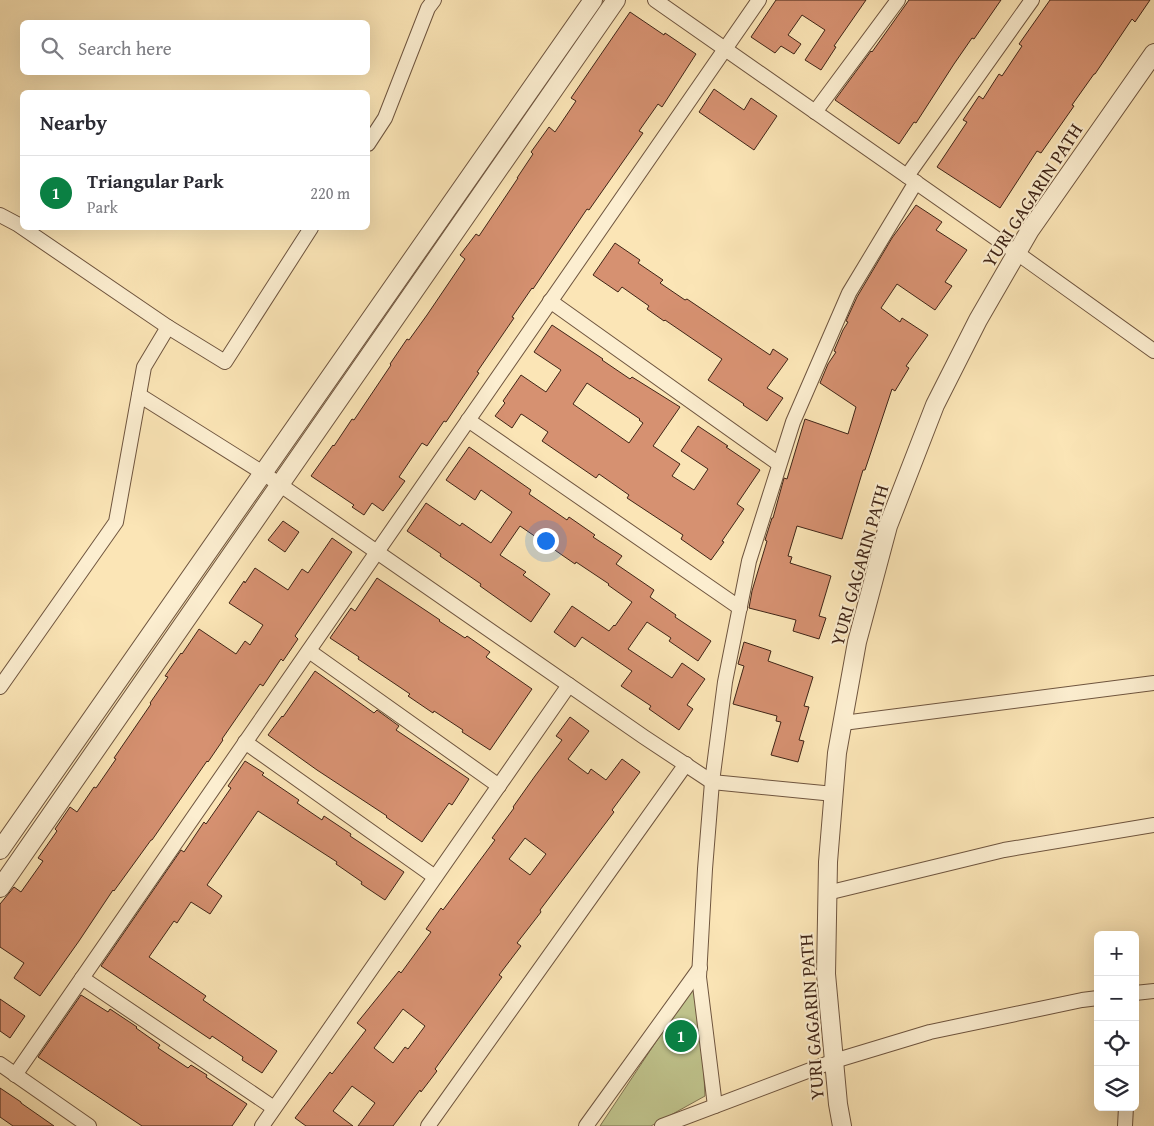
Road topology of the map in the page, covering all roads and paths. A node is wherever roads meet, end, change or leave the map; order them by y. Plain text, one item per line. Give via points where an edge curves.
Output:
1 (593, 0) edge
2 (616, 0) edge
3 (655, 0) edge
4 (759, 0) edge
5 (898, 0) edge
6 (1032, 0) edge
7 (426, 3) edge
8 (725, 49) junction
9 (1154, 53) edge
10 (814, 112) junction
11 (370, 141) edge
12 (911, 179) junction
13 (0, 215) edge
14 (20, 226) edge
15 (26, 230) edge
16 (310, 230) edge
17 (1017, 253) junction
18 (550, 301) junction
19 (168, 327) junction
20 (1154, 351) edge
21 (138, 395) junction
22 (468, 420) junction
23 (779, 464) junction
24 (263, 473) junction
25 (280, 484) junction
26 (377, 552) junction
27 (740, 608) junction
28 (309, 651) junction
29 (1154, 683) edge
30 (569, 685) junction
31 (0, 687) edge
32 (842, 723) junction
33 (245, 742) junction
34 (686, 764) junction
35 (712, 782) junction
36 (499, 786) junction
37 (834, 794) junction
38 (1154, 825) edge
39 (0, 850) edge
40 (435, 877) junction
41 (0, 888) edge
42 (827, 893) junction
43 (700, 968) junction
44 (82, 978) junction
45 (1154, 991) edge
46 (1139, 993) edge
47 (1094, 998) edge
48 (834, 1061) junction
49 (0, 1064) edge
50 (15, 1075) junction
51 (715, 1106) junction
52 (274, 1108) junction
53 (1126, 1111) edge
54 (82, 1124) edge
55 (262, 1126) edge
56 (428, 1126) edge
57 (586, 1126) edge
58 (662, 1126) edge
59 (842, 1126) edge
60 (1125, 1126) edge

1 - 24 street
2 - 25 street
3 - 8 street
4 - 8 street
5 - 10 street
6 - 12 street
7 - 11 street via 385,118
8 - 10 street
8 - 18 street
9 - 17 street, YURI GAGARIN PATH
10 - 12 street
12 - 17 street
12 - 23 street via 849,293 793,422
13 - 14 street
15 - 19 street
16 - 19 street via 225,362
17 - 20 street
17 - 32 street, YURI GAGARIN PATH via 978,320 935,405 888,526 857,642
18 - 22 street
18 - 23 street
19 - 21 street via 144,368
21 - 24 street
21 - 31 street via 116,522
22 - 26 street
22 - 27 street
23 - 27 street via 749,561
24 - 25 street
24 - 39 street
25 - 26 street
25 - 41 street
26 - 28 street
26 - 30 street
27 - 35 street via 725,682
28 - 33 street
28 - 36 street
29 - 32 street
30 - 34 street
30 - 36 street
32 - 37 street, YURI GAGARIN PATH
33 - 40 street
33 - 44 street
34 - 35 street
34 - 56 street
35 - 37 street
35 - 43 street
36 - 40 street
37 - 42 street, YURI GAGARIN PATH
38 - 42 street via 1004,850
40 - 52 street
42 - 48 street, YURI GAGARIN PATH via 826,974
43 - 51 street
43 - 57 street
44 - 50 street
44 - 52 street
45 - 46 street
47 - 48 street via 930,1032
48 - 51 street
48 - 59 street, YURI GAGARIN PATH
49 - 50 street
50 - 54 street
51 - 58 street
52 - 55 street
53 - 60 street

